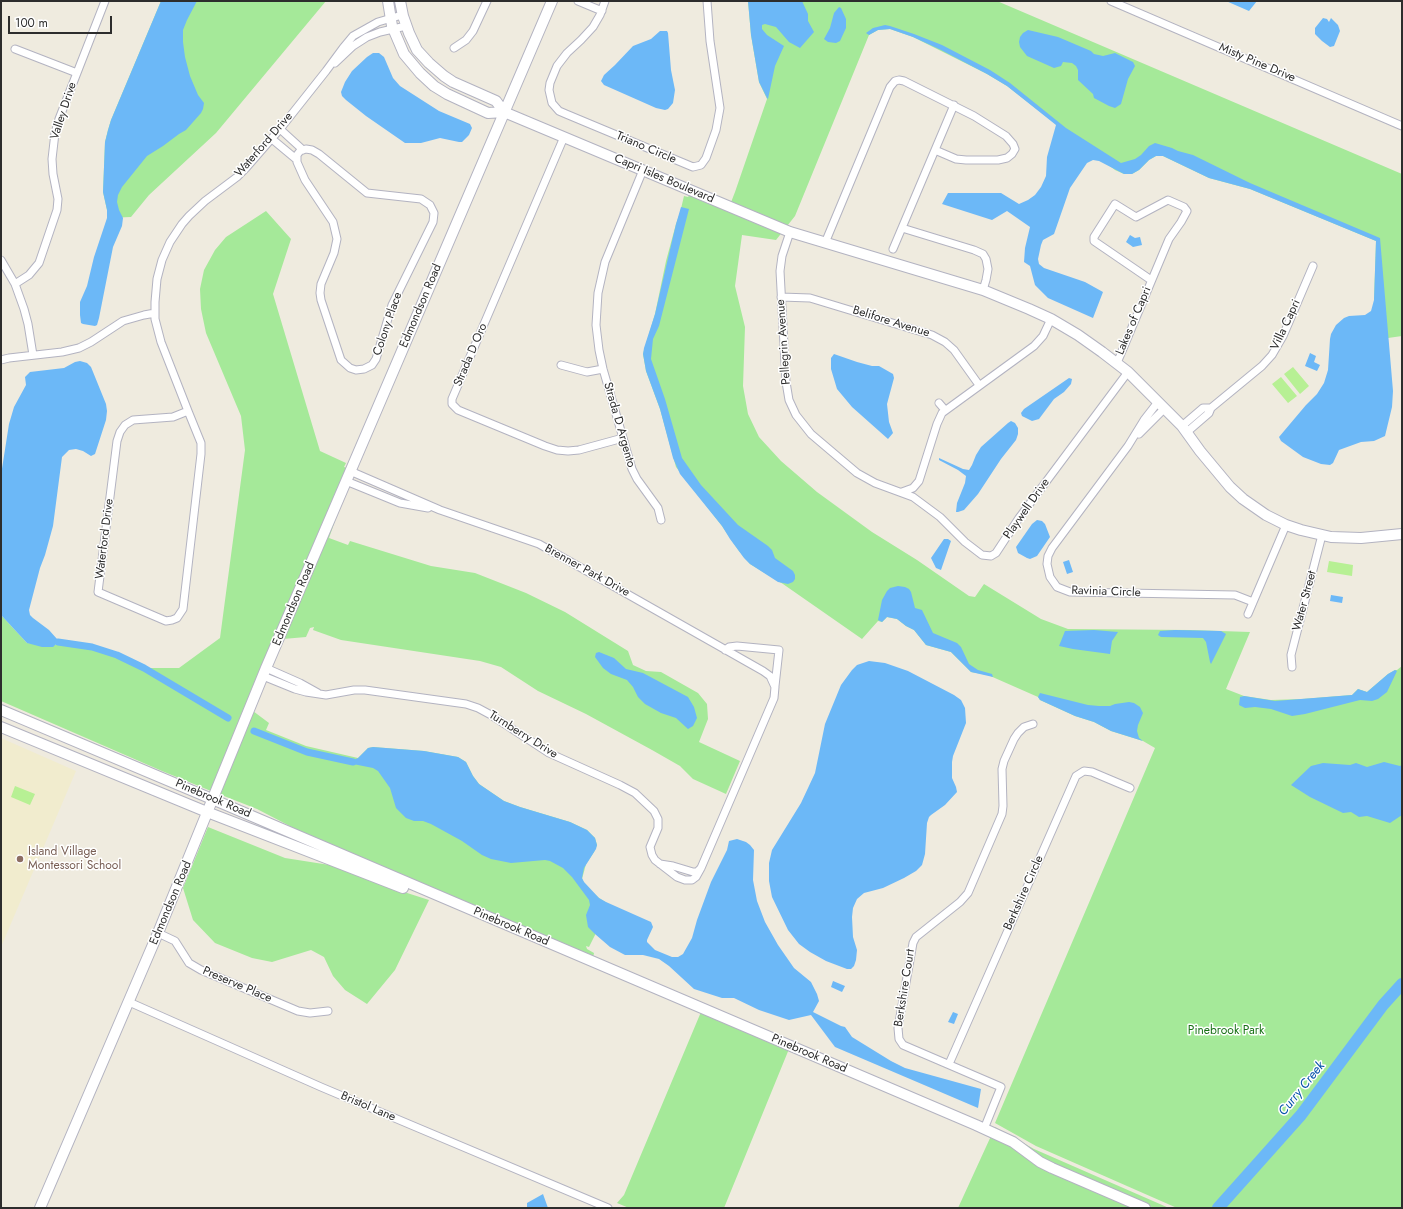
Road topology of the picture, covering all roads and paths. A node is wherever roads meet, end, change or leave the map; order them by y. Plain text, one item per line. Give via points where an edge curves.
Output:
1 (106, 1) edge
2 (388, 1) edge
3 (400, 1) edge
4 (487, 1) edge
5 (552, 1) edge
6 (578, 1) edge
7 (605, 1) edge
8 (707, 1) edge
9 (1111, 1) edge
10 (602, 11) junction
11 (402, 15) junction
12 (389, 18) junction
13 (406, 26) junction
14 (392, 29) junction
15 (454, 48) dead end
16 (15, 49) dead end
17 (326, 71) junction
18 (77, 73) junction
19 (453, 82) junction
20 (445, 93) junction
21 (954, 105) junction
22 (504, 112) junction
23 (1402, 126) edge
24 (280, 129) junction
25 (564, 137) junction
26 (272, 138) junction
27 (303, 150) junction
28 (935, 150) junction
29 (296, 159) junction
30 (643, 170) junction
31 (902, 228) junction
32 (790, 232) junction
33 (825, 243) junction
34 (893, 249) dead end
35 (1, 260) edge
36 (1312, 266) dead end
37 (1151, 280) junction
38 (15, 284) junction
39 (983, 290) junction
40 (781, 297) junction
41 (154, 313) junction
42 (1051, 319) junction
43 (33, 355) junction
44 (1, 360) edge
45 (1117, 363) junction
46 (561, 365) dead end
47 (604, 369) junction
48 (1128, 372) junction
49 (980, 385) junction
50 (939, 403) dead end
51 (1161, 406) junction
52 (944, 410) junction
53 (188, 412) junction
54 (1184, 429) junction
55 (623, 438) junction
56 (348, 476) junction
57 (902, 492) junction
58 (440, 510) junction
59 (661, 520) dead end
60 (1286, 524) junction
61 (1402, 534) edge
62 (1322, 535) junction
63 (1253, 602) junction
64 (1248, 614) dead end
65 (725, 650) junction
66 (1292, 666) dead end
67 (265, 672) junction
68 (775, 690) junction
69 (1, 710) edge
70 (1033, 724) dead end
71 (1, 727) edge
72 (1130, 788) dead end
73 (212, 798) junction
74 (207, 812) junction
75 (468, 908) junction
76 (158, 933) junction
77 (129, 1002) junction
78 (328, 1011) dead end
79 (949, 1064) junction
80 (984, 1129) junction
81 (40, 1208) edge
82 (608, 1208) edge
83 (1145, 1208) edge

1 - 18 street, Valley Drive
2 - 12 street, Capri Isles Boulevard
3 - 11 street, Capri Isles Boulevard
4 - 15 street via 473,32
5 - 22 street, Edmondson Road
6 - 10 street
7 - 10 street, Triano Circle
8 - 10 street, Triano Circle via 720,108 716,130 706,158 696,167 688,166 559,111 552,103 549,90 557,66 588,34
9 - 23 street, Misty Pine Drive
11 - 12 street, Waterford Drive
11 - 13 street, Capri Isles Boulevard
12 - 14 street, Capri Isles Boulevard
12 - 17 street, Waterford Drive via 354,36
13 - 14 street, Waterford Drive
13 - 19 street, Capri Isles Boulevard via 422,56
14 - 17 street, Waterford Drive via 360,41
14 - 20 street, Capri Isles Boulevard via 412,64 426,79
16 - 18 street
17 - 24 street, Waterford Drive
18 - 38 street, Valley Drive via 53,141 52,159 58,199 57,210 39,263 29,275
19 - 20 street
19 - 22 street, Capri Isles Boulevard via 496,101
20 - 22 street, Capri Isles Boulevard via 488,113
21 - 28 street
21 - 28 street via 1006,136 1013,144 1014,151 1003,159 966,160
21 - 33 street via 904,81 896,80 892,83
22 - 25 street, Capri Isles Boulevard
22 - 56 street, Edmondson Road
24 - 26 street, Waterford Drive
24 - 27 street, Colony Place
25 - 30 street, Capri Isles Boulevard
25 - 55 street, Strada D Oro via 451,404 458,410 557,450 579,450
26 - 29 street, Colony Place
26 - 41 street, Waterford Drive via 237,177 196,209 175,233 159,270
27 - 29 street
27 - 29 street, Colony Place via 312,150 319,154 367,193 421,199 430,205 434,213 433,222 392,305 376,359 372,365 364,369 352,369 341,360 320,297 323,279 334,253 335,229 305,180
28 - 31 street
30 - 32 street, Capri Isles Boulevard
30 - 47 street, Strada D Argento via 610,247 598,293 596,325
31 - 34 street
31 - 39 street via 983,254 988,269
32 - 33 street, Capri Isles Boulevard
32 - 40 street, Pellegrin Avenue via 780,265
33 - 39 street, Capri Isles Boulevard
35 - 38 street
36 - 54 street, Villa Capri via 1278,346 1267,362 1211,408 1209,414
37 - 37 street, Lakes of Capri via 1169,239 1186,210 1168,200 1136,217 1115,204 1094,241
37 - 45 street, Lakes of Capri
38 - 43 street via 26,316
39 - 42 street, Capri Isles Boulevard
40 - 49 street, Belifore Avenue via 817,300 932,334 954,350
40 - 57 street, Pellegrin Avenue via 786,382 796,415 811,434 857,473 875,483
41 - 43 street via 123,322 79,348
41 - 53 street, Waterford Drive via 161,342
42 - 45 street, Capri Isles Boulevard
42 - 49 street via 1043,336 1034,346
43 - 44 street
45 - 48 street, Capri Isles Boulevard
46 - 47 street, Strada D Argento via 587,372
47 - 55 street, Strada D Argento
48 - 51 street, Capri Isles Boulevard
48 - 57 street, Playwell Drive via 994,555 986,556 978,552 933,511
49 - 52 street
50 - 52 street
51 - 54 street, Capri Isles Boulevard
51 - 63 street, Ravinia Circle via 1128,446 1050,552 1047,567 1052,581 1061,589 1070,592 1235,595
52 - 57 street via 919,481 913,488
53 - 53 street, Waterford Drive via 200,440 201,454 183,609 177,618 166,621 98,592 120,432 125,425 134,420 173,417
54 - 60 street, Capri Isles Boulevard via 1230,487 1257,509
55 - 59 street, Strada D Argento via 634,475 658,508
56 - 58 street, Brenner Park Drive
56 - 58 street, Brenner Park Drive via 400,503
56 - 67 street, Edmondson Road
58 - 65 street, Brenner Park Drive via 539,544
60 - 62 street, Capri Isles Boulevard
60 - 63 street
61 - 62 street, Capri Isles Boulevard via 1361,538
62 - 66 street, Water Street via 1290,654
63 - 64 street
65 - 68 street, Brenner Park Drive via 767,673
65 - 68 street via 737,646 779,650
67 - 68 street, Turnberry Drive via 300,691 329,695 365,690 466,704 484,711 549,753 625,787 640,797 654,811 659,821 650,847 653,858 677,877 688,880 696,877 702,868 774,698
67 - 73 street, Edmondson Road
69 - 73 street, Pinebrook Road
70 - 79 street, Berkshire Court via 1024,727 1016,736 1004,761 1002,814 968,893 916,938 912,946 898,1028 899,1039 906,1046
71 - 74 street, Pinebrook Road
72 - 79 street, Berkshire Circle via 1092,772 1084,771 1076,776
73 - 74 street, Edmondson Road
73 - 75 street, Pinebrook Road
74 - 75 street, Pinebrook Road via 405,888
74 - 76 street, Edmondson Road
75 - 80 street, Pinebrook Road
76 - 77 street, Edmondson Road
76 - 78 street, Preserve Place via 177,942 189,963 201,970 298,1011
77 - 81 street, Edmondson Road
77 - 82 street, Bristol Lane via 321,1087
79 - 80 street, Berkshire Court via 1001,1087
80 - 83 street, Pinebrook Road via 1013,1142 1052,1168

